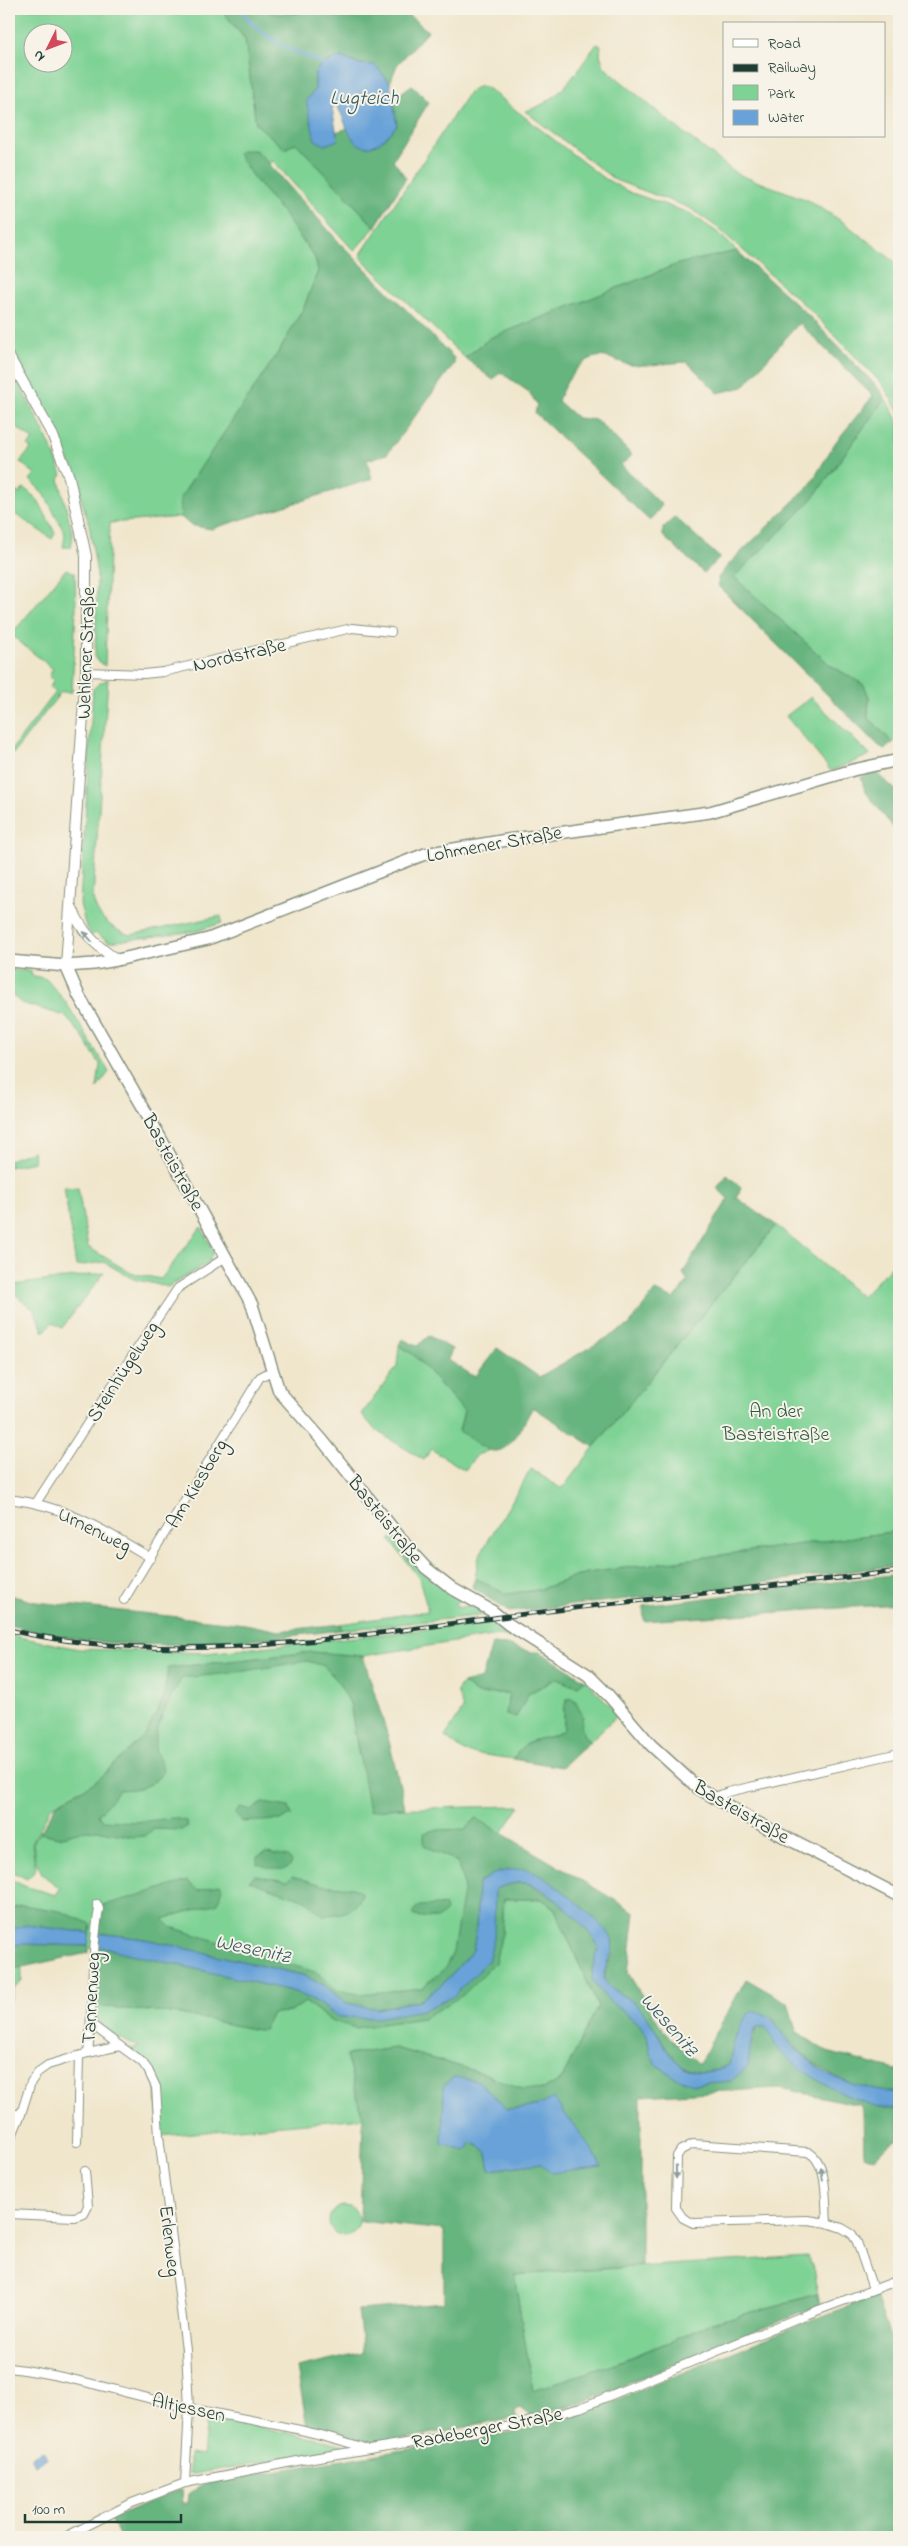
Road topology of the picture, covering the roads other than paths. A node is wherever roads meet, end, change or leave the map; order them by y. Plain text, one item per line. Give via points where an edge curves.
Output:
1 (9, 356) edge
2 (391, 632) dead end
3 (86, 672) junction
4 (899, 760) edge
5 (70, 905) junction
6 (117, 960) junction
7 (9, 962) edge
8 (66, 966) junction
9 (226, 1257) junction
10 (272, 1371) junction
11 (9, 1499) edge
12 (36, 1503) junction
13 (151, 1558) junction
14 (124, 1600) dead end
15 (899, 1753) edge
16 (714, 1798) junction
17 (899, 1896) edge
18 (97, 1904) dead end
19 (91, 2024) junction
20 (120, 2046) junction
21 (88, 2053) junction
22 (79, 2056) junction
23 (9, 2114) edge
24 (21, 2114) junction
25 (77, 2142) dead end
26 (9, 2143) edge
27 (85, 2171) dead end
28 (9, 2214) edge
29 (827, 2222) junction
30 (899, 2280) edge
31 (873, 2289) junction
32 (9, 2368) edge
33 (189, 2408) junction
34 (369, 2449) junction
35 (185, 2483) junction
36 (65, 2537) edge

1 - 3 street, Wehlener Straße via 53,436 80,518 87,571
2 - 3 street, Nordstraße via 352,628 164,672
3 - 5 street, Wehlener Straße
4 - 6 main road, Lohmener Straße via 853,770 710,812 425,854 208,939
6 -> 5 street via 95,945 81,928
5 - 8 street, Wehlener Straße
6 - 8 main road, Lohmener Straße
7 - 8 main road, Lohmener Straße
8 - 9 main road, Basteistraße via 79,996
9 - 10 main road, Basteistraße via 252,1305
9 - 12 street, Steinhügelweg via 178,1288
10 - 13 street, Am Kiesberg via 260,1377
10 - 16 main road, Basteistraße via 284,1398 426,1568 453,1589 588,1675 651,1745 687,1779
11 - 12 street, Urnenweg
12 - 13 street, Urnenweg via 86,1520
13 - 14 street, Am Kiesberg
15 - 16 street via 728,1792
16 - 17 main road, Basteistraße
18 - 19 street, Tannenweg via 99,1909 92,1948
19 - 20 street, Erlenweg
19 - 21 street, Tannenweg
20 - 21 street
20 - 33 street, Erlenweg via 142,2062 156,2087 159,2136 186,2350
21 - 22 street, Tannenweg
22 - 24 street, Tannenweg via 48,2065 38,2072 31,2082
22 - 25 street
23 - 24 street
24 - 26 street, Tannenweg
27 - 28 street via 88,2206 84,2214 74,2217
29 -> 29 street via 821,2166 808,2152 694,2144 681,2150 677,2156 676,2208 687,2221
29 - 31 street via 852,2234
30 - 31 street, Radeberger Straße
31 - 34 street, Radeberger Straße via 580,2408 512,2426
32 - 33 street, Altjessen
33 - 34 street, Altjessen via 331,2436
33 - 35 street, Erlenweg
34 - 35 street, Radeberger Straße
35 - 36 street, Radeberger Straße via 132,2503

